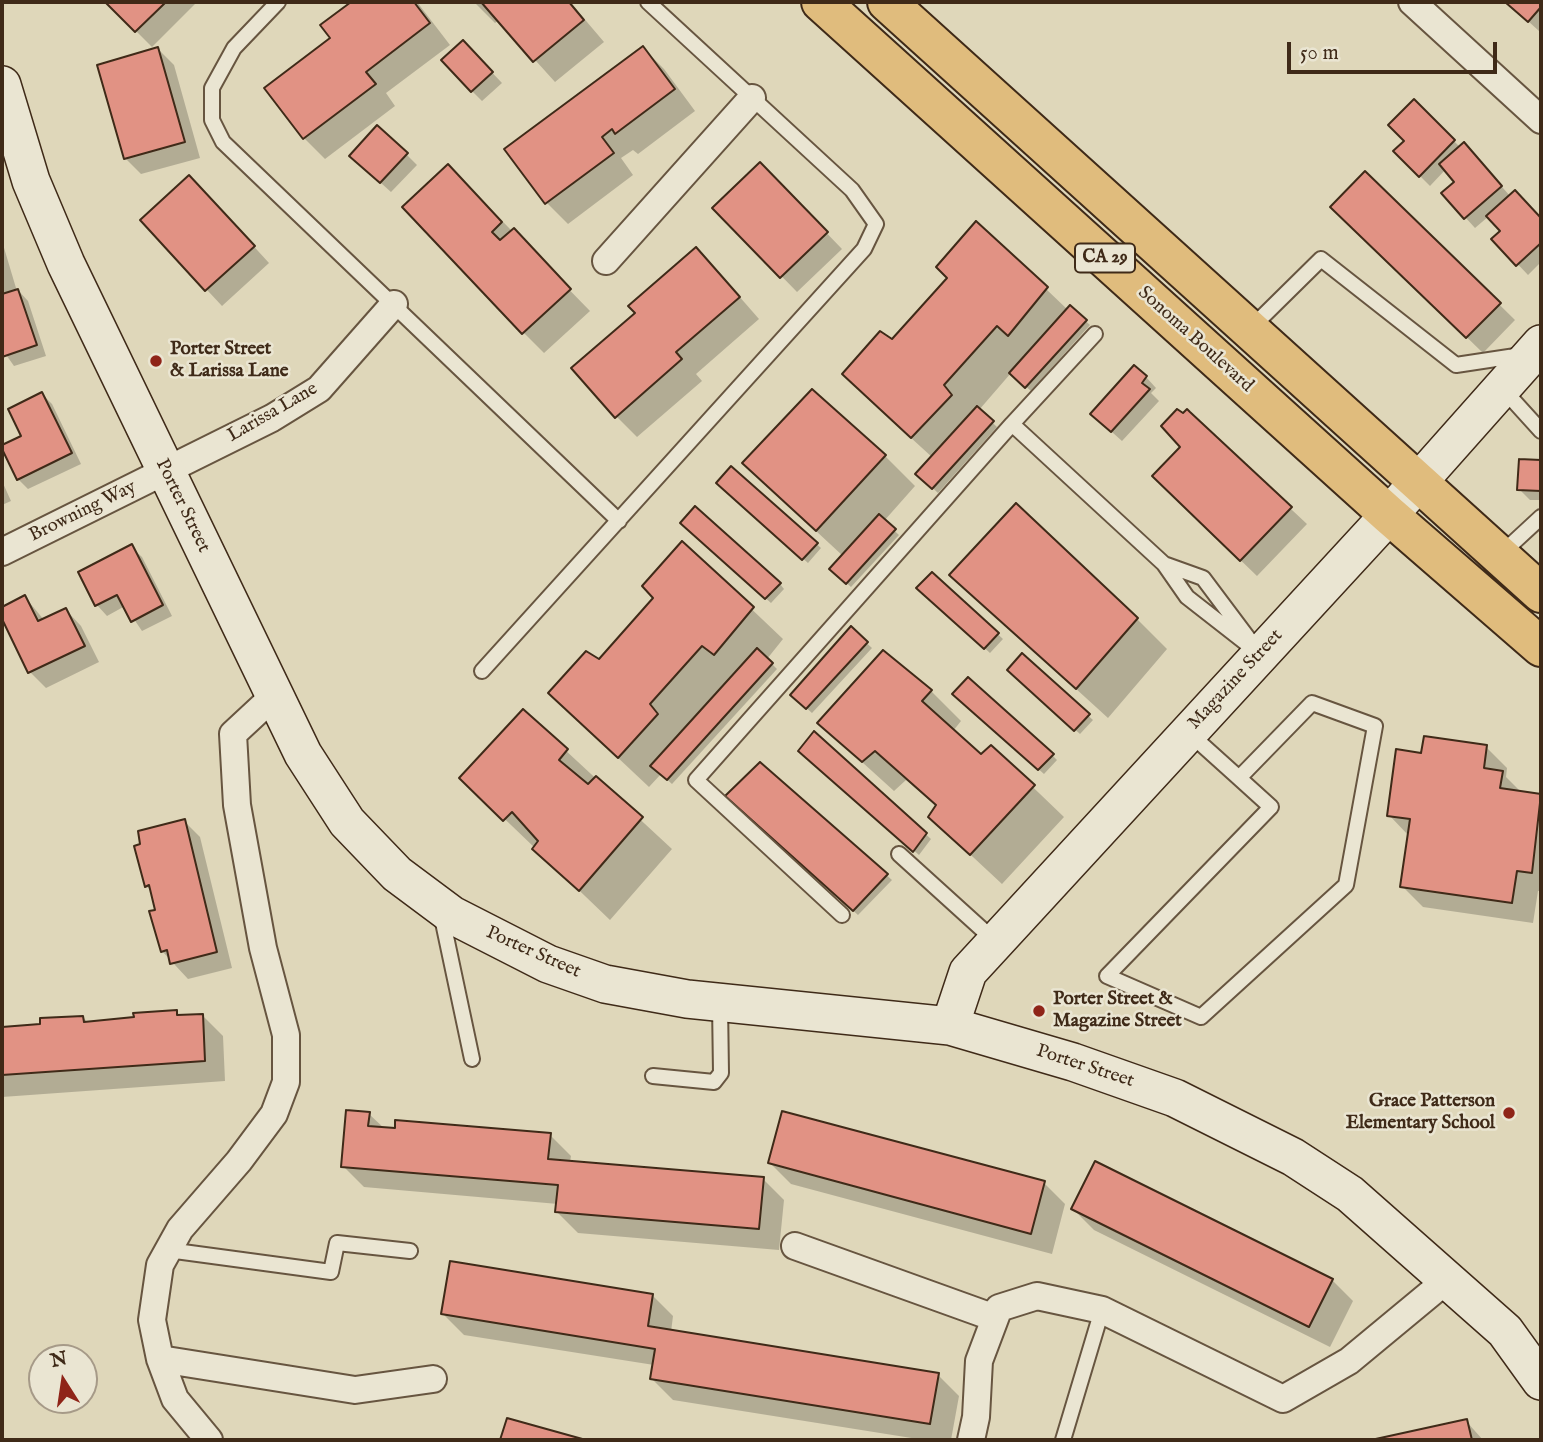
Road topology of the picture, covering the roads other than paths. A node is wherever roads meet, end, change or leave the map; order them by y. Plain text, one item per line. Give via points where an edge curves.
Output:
1 (278, 2) edge
2 (648, 2) edge
3 (821, 2) edge
4 (887, 2) edge
5 (1412, 2) edge
6 (2, 85) edge
7 (752, 97) junction
8 (1541, 120) edge
9 (606, 261) dead end
10 (394, 304) junction
11 (1250, 330) junction
12 (1095, 334) dead end
13 (1537, 349) edge
14 (1501, 388) junction
15 (1012, 424) junction
16 (1541, 431) edge
17 (165, 471) junction
18 (1418, 481) junction
19 (1390, 515) junction
20 (1541, 517) edge
21 (619, 521) junction
22 (2, 552) edge
23 (1500, 555) junction
24 (1164, 564) junction
25 (1541, 593) edge
26 (1541, 647) edge
27 (1260, 654) junction
28 (482, 671) dead end
29 (275, 695) junction
30 (1188, 732) junction
31 (1239, 778) junction
32 (899, 854) dead end
33 (439, 905) junction
34 (842, 915) dead end
35 (995, 941) junction
36 (720, 1002) junction
37 (950, 1026) junction
38 (472, 1059) dead end
39 (653, 1076) dead end
40 (795, 1246) dead end
41 (168, 1250) junction
42 (410, 1251) dead end
43 (1448, 1279) junction
44 (1102, 1310) junction
45 (995, 1318) junction
46 (160, 1359) junction
47 (433, 1378) dead end
48 (1541, 1381) edge
49 (209, 1440) edge
50 (971, 1440) edge
51 (1063, 1440) edge

1 - 10 lane via 234,48 212,88 212,120 223,142
2 - 7 lane
3 - 19 main road, Sonoma Boulevard / CA 29
4 - 11 main road, CA 29
5 - 8 street
6 - 17 street, Porter Street via 31,181 65,264
7 - 9 street
7 - 21 lane via 852,190 876,224 864,249
10 - 17 street, Larissa Lane via 319,389 272,418
10 - 21 lane
11 - 13 lane via 1321,259 1456,365
11 - 18 main road, CA 29
12 - 15 lane
13 - 14 street, Magazine Street
14 - 16 lane
14 - 18 street, Magazine Street
15 - 24 lane
15 - 34 lane via 696,780
17 - 22 street, Browning Way
17 - 29 street, Porter Street
18 - 19 street, Magazine Street
18 - 23 main road, CA 29
19 - 26 main road, Sonoma Boulevard / CA 29
19 - 27 street, Magazine Street
20 - 23 lane
21 - 28 lane
23 - 25 main road, CA 29
24 - 27 lane via 1187,597
24 - 27 lane via 1203,578
27 - 30 street, Magazine Street
29 - 33 street, Porter Street via 303,754 347,822 397,874
29 - 41 street via 233,734 237,805 263,948 286,1035 286,1082 274,1114
30 - 31 lane
30 - 35 street, Magazine Street
31 - 31 lane via 1271,807 1107,976 1200,1017 1346,885 1375,726 1312,703
32 - 35 lane
33 - 36 street, Porter Street via 548,964 605,984
33 - 38 lane
35 - 37 street, Magazine Street via 968,972
36 - 37 street, Porter Street
36 - 39 lane via 721,1073 714,1082
37 - 43 street, Porter Street via 1175,1098 1293,1157 1350,1194
40 - 45 street
41 - 42 lane via 331,1272 337,1243
41 - 46 street via 160,1265 152,1320
43 - 44 street via 1349,1361 1283,1399
43 - 48 street, Porter Street via 1505,1331
44 - 45 street via 1037,1296 999,1308
44 - 51 lane
45 - 50 street via 979,1361
46 - 47 street via 355,1390
46 - 49 street via 175,1399

